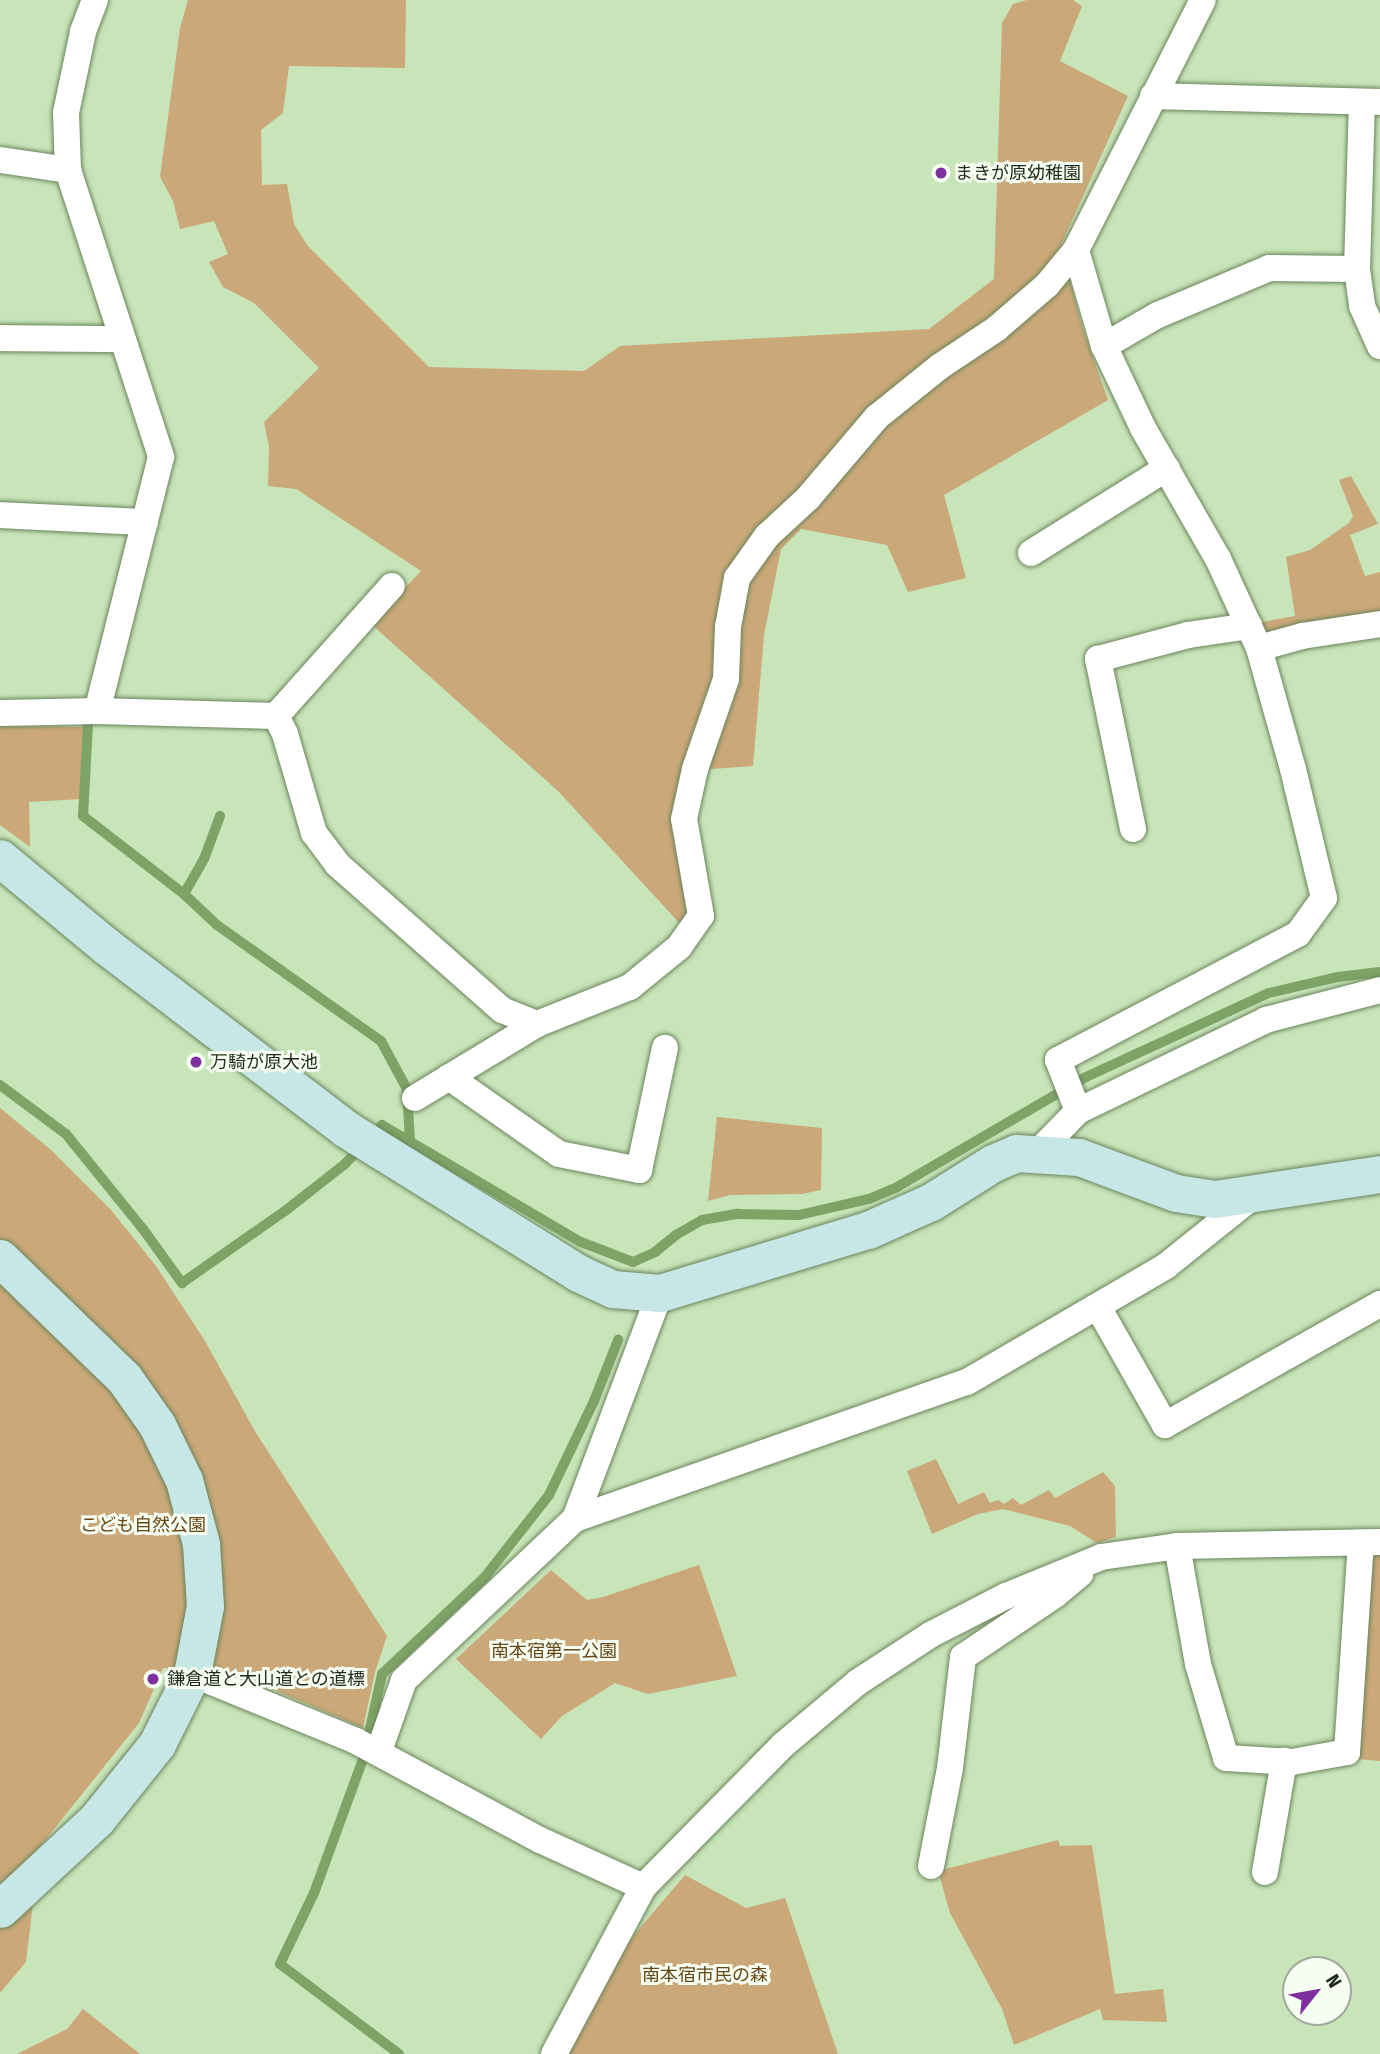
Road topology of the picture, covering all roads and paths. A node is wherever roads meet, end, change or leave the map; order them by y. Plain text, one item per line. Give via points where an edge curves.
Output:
1 (95, 0) edge
2 (1203, 0) edge
3 (1153, 96) junction
4 (1371, 102) edge
5 (0, 160) edge
6 (68, 170) junction
7 (1076, 250) junction
8 (1357, 270) junction
9 (0, 338) edge
10 (120, 339) junction
11 (1104, 346) junction
12 (1380, 346) edge
13 (1167, 468) junction
14 (0, 515) edge
15 (145, 522) junction
16 (1031, 553) dead end
17 (392, 586) dead end
18 (1380, 624) edge
19 (1254, 637) junction
20 (97, 711) junction
21 (0, 713) edge
22 (276, 716) junction
23 (1133, 829) dead end
24 (0, 858) edge
25 (1380, 990) edge
26 (537, 1024) junction
27 (665, 1048) dead end
28 (449, 1077) junction
29 (415, 1098) dead end
30 (1075, 1104) junction
31 (1038, 1152) junction
32 (1380, 1174) edge
33 (1257, 1193) junction
34 (0, 1258) edge
35 (660, 1293) junction
36 (1380, 1304) edge
37 (1098, 1307) junction
38 (575, 1519) junction
39 (1371, 1542) edge
40 (1177, 1546) junction
41 (1101, 1557) junction
42 (192, 1674) junction
43 (367, 1746) junction
44 (1284, 1761) junction
45 (931, 1866) dead end
46 (1265, 1872) dead end
47 (643, 1887) junction
48 (0, 1909) edge
49 (554, 2054) edge

1 - 6 street via 83,32 66,113
2 - 3 street
3 - 4 street
3 - 7 street
4 - 8 street
5 - 6 street
6 - 10 street
7 - 11 street
7 - 26 street via 1047,285 996,329 877,417 808,498 767,536 737,578 728,627 726,679 695,769 684,819 701,916 679,947 630,987
8 - 11 street via 1269,268 1158,315
8 - 12 street via 1362,306
9 - 10 street
10 - 15 street via 161,457
11 - 13 street
13 - 16 street
13 - 19 street via 1218,559
14 - 15 street
15 - 20 street
17 - 22 street
18 - 19 street via 1302,636
19 - 23 street via 1188,635 1098,659
19 - 30 street via 1324,898 1298,934 1058,1060
20 - 21 street
20 - 22 street
22 - 26 street via 314,833 337,864 502,1010
24 - 35 street via 106,946 364,1140 578,1273 613,1289
25 - 30 street via 1266,1020
26 - 28 street
27 - 28 street via 639,1170 559,1154
28 - 29 street
30 - 31 street
31 - 33 street via 1079,1157 1176,1193 1215,1199
31 - 35 street via 1016,1153 993,1163 931,1202 869,1230
32 - 33 street
33 - 37 street via 1166,1266
34 - 42 street via 124,1378 157,1425 184,1480 201,1544 205,1606
35 - 38 street
36 - 37 street via 1165,1424
37 - 38 street via 967,1382
38 - 43 street via 404,1680
39 - 40 street
39 - 44 street via 1347,1752
40 - 41 street
40 - 44 street via 1198,1664 1226,1758
41 - 45 street via 1055,1595 963,1657 950,1768
41 - 47 street via 1006,1596 930,1635 858,1682 783,1745
42 - 43 street
42 - 48 street via 139,1770 97,1819
43 - 47 street via 540,1840
44 - 46 street
47 - 49 street

